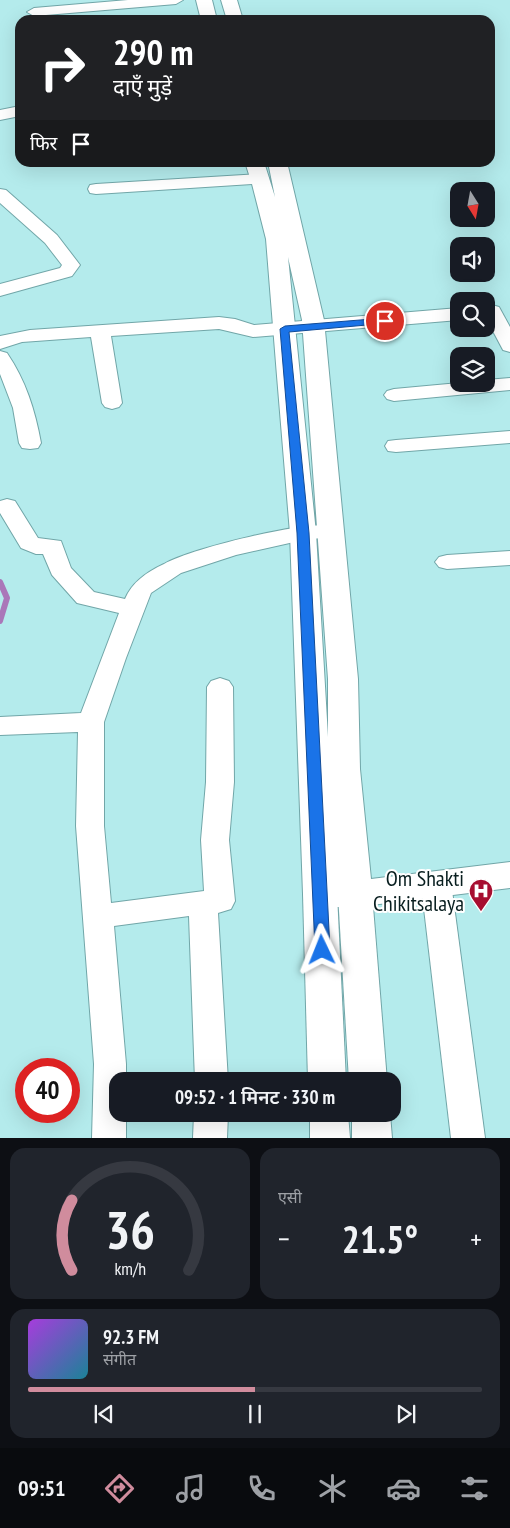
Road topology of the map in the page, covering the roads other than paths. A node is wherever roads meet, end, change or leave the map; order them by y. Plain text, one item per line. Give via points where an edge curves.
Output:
1 (176, 0) edge
2 (204, 0) edge
3 (229, 0) edge
4 (73, 4) edge
5 (34, 12) dead end
6 (208, 15) edge
7 (234, 15) edge
8 (15, 102) edge
9 (0, 105) edge
10 (15, 112) edge
11 (0, 115) edge
12 (264, 168) edge
13 (96, 189) dead end
14 (0, 194) edge
15 (0, 290) edge
16 (496, 311) edge
17 (450, 315) edge
18 (313, 327) junction
19 (285, 329) junction
20 (100, 330) junction
21 (0, 343) edge
22 (510, 346) edge
23 (0, 356) edge
24 (510, 384) edge
25 (394, 395) dead end
26 (112, 403) dead end
27 (510, 437) edge
28 (30, 443) dead end
29 (396, 446) dead end
30 (7, 506) dead end
31 (330, 532) junction
32 (303, 533) junction
33 (510, 558) edge
34 (447, 562) dead end
35 (132, 608) junction
36 (220, 687) dead end
37 (91, 722) junction
38 (0, 726) edge
39 (510, 875) edge
40 (436, 883) junction
41 (338, 894) junction
42 (203, 903) junction
43 (98, 916) junction
44 (212, 1072) edge
45 (328, 1072) edge
46 (367, 1072) edge
47 (211, 1122) edge
48 (329, 1122) edge
49 (371, 1122) edge
50 (109, 1138) edge
51 (210, 1138) edge
52 (330, 1138) edge
53 (372, 1138) edge
54 (468, 1138) edge

1 - 4 street
2 - 6 main road
3 - 7 main road
4 - 5 street
8 - 9 main road
10 - 11 main road
12 - 13 street
12 - 18 main road via 301,263
12 - 19 main road via 276,238
14 - 15 street via 50,239 71,265 66,272
16 - 22 street
17 - 18 street
18 - 19 street
18 - 31 main road
19 - 20 street via 253,332 219,323
19 - 32 main road
20 - 21 street via 26,337
20 - 26 street
23 - 28 street via 25,408
24 - 25 street
27 - 29 street
30 - 35 street via 29,543 36,547 53,546 60,570 86,598
31 - 32 street
31 - 41 main road via 343,679 344,769
32 - 35 street via 230,549 173,568 141,589
32 - 41 main road
33 - 34 street
35 - 37 street
36 - 42 street via 220,782 215,840 220,900
37 - 38 street
37 - 43 street via 90,826
39 - 40 main road
40 - 41 main road
40 - 54 street
41 - 45 main road
41 - 46 main road
42 - 43 street
42 - 44 street
43 - 50 street via 110,1064
47 - 51 street
48 - 52 main road
49 - 53 main road

